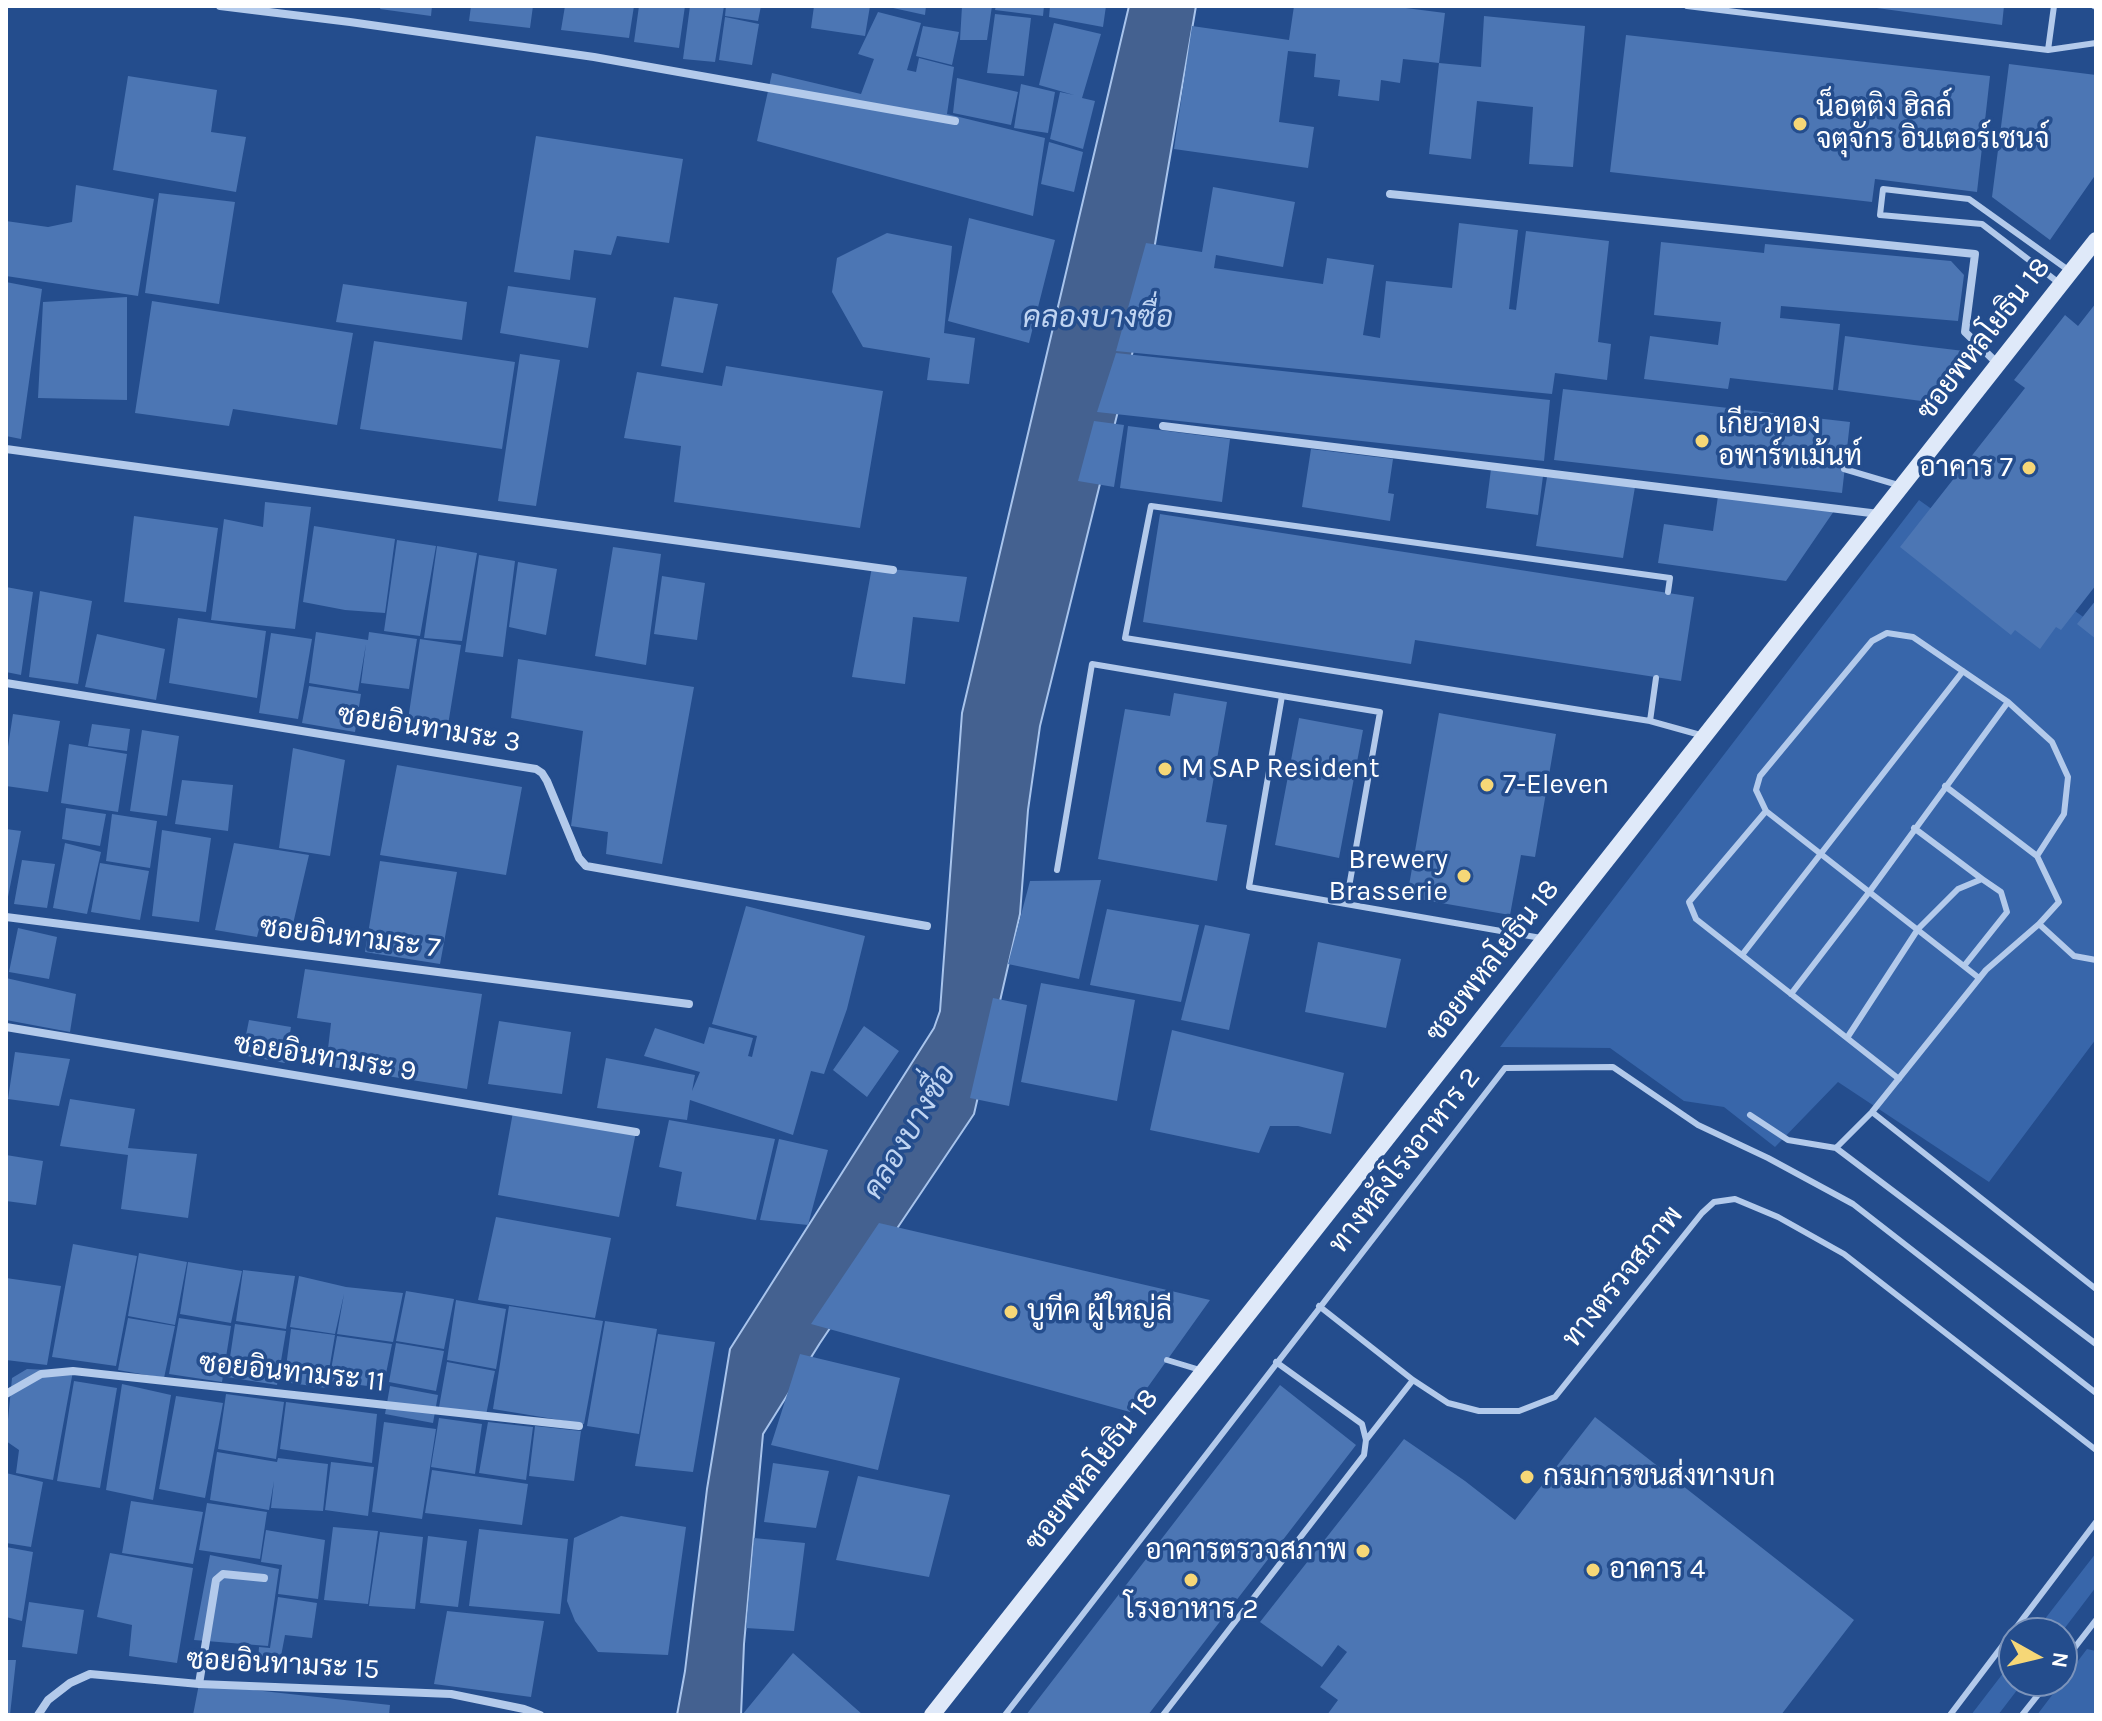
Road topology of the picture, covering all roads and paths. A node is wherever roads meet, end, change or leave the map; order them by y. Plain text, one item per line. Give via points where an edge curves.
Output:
1 (220, 6) edge
2 (1687, 6) edge
3 (2054, 6) edge
4 (2096, 43) edge
5 (2048, 50) junction
6 (955, 121) dead end
7 (1390, 194) dead end
8 (2096, 240) edge
9 (2066, 278) junction
10 (1998, 364) junction
11 (1163, 426) dead end
12 (6, 449) edge
13 (1844, 469) dead end
14 (1902, 486) junction
15 (1880, 514) junction
16 (893, 570) dead end
17 (1668, 592) dead end
18 (1963, 671) junction
19 (1656, 678) dead end
20 (6, 683) edge
21 (1282, 696) junction
22 (2008, 702) junction
23 (1650, 721) junction
24 (1704, 736) junction
25 (1945, 786) junction
26 (1766, 811) junction
27 (1914, 828) junction
28 (1823, 853) junction
29 (2037, 856) junction
30 (1057, 870) dead end
31 (1982, 879) junction
32 (1870, 891) junction
33 (1346, 904) junction
34 (6, 917) edge
35 (2039, 924) junction
36 (927, 926) dead end
37 (1918, 929) junction
38 (1544, 938) junction
39 (1742, 955) junction
40 (2096, 960) edge
41 (1964, 966) junction
42 (1979, 978) junction
43 (1791, 994) junction
44 (689, 1004) dead end
45 (6, 1027) edge
46 (1847, 1038) junction
47 (1899, 1079) junction
48 (1872, 1112) junction
49 (1750, 1115) dead end
50 (636, 1132) dead end
51 (1836, 1148) junction
52 (2096, 1289) edge
53 (1319, 1306) junction
54 (2096, 1344) edge
55 (1167, 1360) dead end
56 (1276, 1362) junction
57 (1204, 1371) junction
58 (1413, 1380) junction
59 (2096, 1393) edge
60 (6, 1394) edge
61 (579, 1426) dead end
62 (1366, 1440) junction
63 (2096, 1450) edge
64 (2096, 1522) edge
65 (264, 1578) dead end
66 (2096, 1620) edge
67 (2089, 1629) junction
68 (2096, 1634) edge
69 (2078, 1643) edge
70 (199, 1684) junction
71 (2036, 1697) edge
72 (38, 1715) edge
73 (540, 1715) edge
74 (932, 1715) edge
75 (1005, 1715) edge
76 (1163, 1715) edge
77 (1950, 1715) edge
78 (2022, 1715) edge

1 - 6 street via 594,57
2 - 5 lane
3 - 5 lane
4 - 5 lane
7 - 10 street via 1975,254 1965,332
8 - 9 street, ซอยพหลโยธิน 18
9 - 9 lane via 1982,224 1880,215 1883,189 1969,199
9 - 10 street, ซอยพหลโยธิน 18
10 - 14 street, ซอยพหลโยธิน 18
11 - 15 street
12 - 16 street
13 - 14 lane
14 - 15 street, ซอยพหลโยธิน 18
15 - 24 street, ซอยพหลโยธิน 18
17 - 23 lane via 1670,578 1151,506 1125,638
18 - 22 lane
18 - 26 lane via 1913,637 1887,633 1872,641 1760,776 1756,790
18 - 28 lane
19 - 23 lane
20 - 36 street, ซอยอินทามระ 3 via 536,769 547,781 586,866
21 - 30 lane via 1092,664
21 - 33 lane via 1249,887
21 - 33 lane via 1380,712
22 - 25 lane
22 - 29 lane via 2052,742 2068,777 2064,814
23 - 24 lane
24 - 38 street, ซอยพหลโยธิน 18
25 - 27 lane
25 - 29 lane
26 - 28 lane
26 - 39 lane via 1689,902 1696,919
27 - 31 lane
27 - 32 lane
28 - 32 lane
28 - 39 lane
29 - 35 lane via 2059,902
31 - 37 lane via 1958,889
31 - 41 lane via 2001,892 2007,912
32 - 37 lane
32 - 43 lane
33 - 38 lane
34 - 44 street, ซอยอินทามระ 7
35 - 40 lane via 2074,956
35 - 42 lane
37 - 41 lane
37 - 46 lane
38 - 57 street, ซอยพหลโยธิน 18
39 - 43 lane
41 - 42 lane
42 - 47 lane
43 - 46 lane
45 - 50 street, ซอยอินทามระ 9
46 - 47 lane
47 - 48 lane
48 - 51 lane
48 - 52 lane
49 - 51 lane via 1788,1140
51 - 54 lane
53 - 56 lane, ทางหลังโรงอาหาร 2
53 - 58 lane, ทางตรวจสภาพ
53 - 59 lane, ทางหลังโรงอาหาร 2 via 1505,1068 1613,1067 1698,1125 1853,1204
55 - 57 lane
56 - 62 lane via 1362,1424
56 - 75 lane, ทางหลังโรงอาหาร 2
57 - 74 street, ซอยพหลโยธิน 18
58 - 62 lane
58 - 63 lane, ทางตรวจสภาพ via 1448,1403 1479,1411 1519,1411 1555,1397 1702,1213 1714,1202 1735,1199 1844,1254
60 - 61 street, ซอยอินทามระ 11 via 41,1374 73,1371
62 - 76 lane via 1364,1455
64 - 77 lane
65 - 70 street via 223,1574 216,1580
66 - 67 lane
67 - 68 lane
67 - 69 lane
70 - 72 street, ซอยอินทามระ 15 via 90,1674 48,1700
70 - 73 street, ซอยอินทามระ 15 via 451,1694
71 - 78 lane

